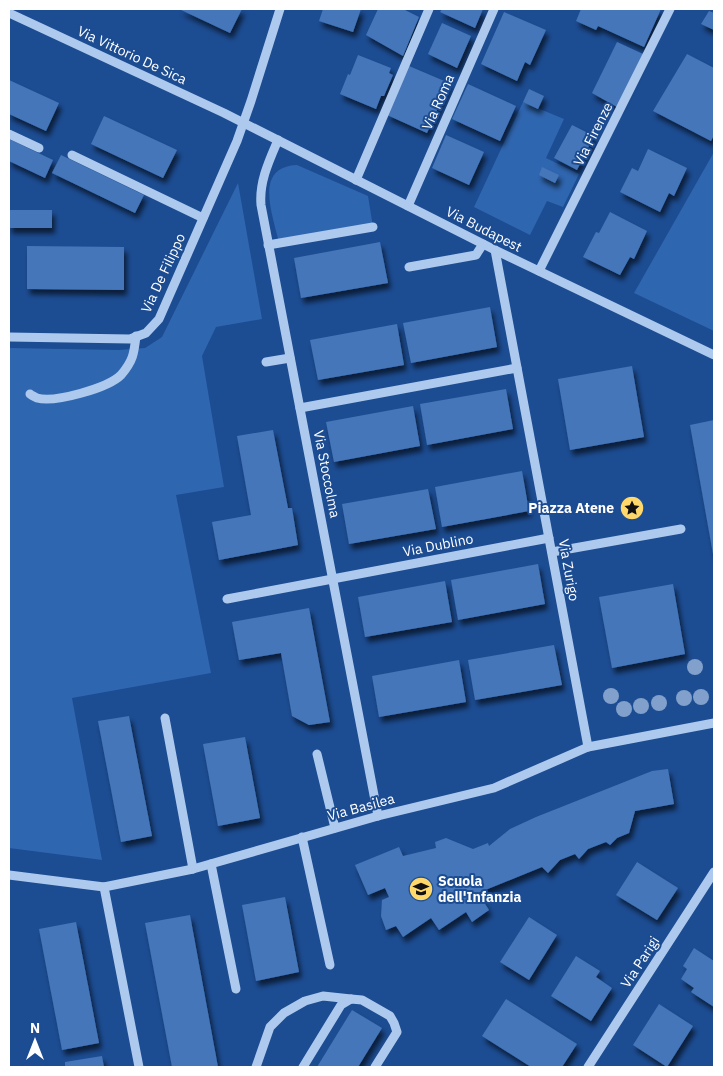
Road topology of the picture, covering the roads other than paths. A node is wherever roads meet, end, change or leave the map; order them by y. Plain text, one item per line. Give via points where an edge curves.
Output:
1 (280, 9) edge
2 (429, 9) edge
3 (494, 9) edge
4 (670, 9) edge
5 (9, 13) edge
6 (243, 123) junction
7 (9, 134) edge
8 (278, 140) junction
9 (39, 148) dead end
10 (72, 155) dead end
11 (356, 180) junction
12 (408, 206) junction
13 (203, 218) junction
14 (373, 227) dead end
15 (483, 244) junction
16 (268, 245) junction
17 (495, 250) junction
18 (409, 266) dead end
19 (539, 272) junction
20 (136, 336) junction
21 (9, 337) edge
22 (714, 355) edge
23 (290, 358) junction
24 (266, 362) dead end
25 (517, 368) junction
26 (30, 394) dead end
27 (300, 408) junction
28 (681, 529) dead end
29 (549, 538) junction
30 (552, 552) junction
31 (333, 579) junction
32 (227, 599) dead end
33 (165, 718) dead end
34 (714, 723) edge
35 (588, 747) junction
36 (317, 754) dead end
37 (378, 816) junction
38 (335, 828) junction
39 (302, 837) junction
40 (211, 864) junction
41 (193, 869) junction
42 (714, 872) edge
43 (9, 875) edge
44 (104, 887) junction
45 (330, 965) dead end
46 (236, 989) dead end
47 (351, 999) junction
48 (139, 1067) edge
49 (256, 1067) edge
50 (302, 1067) edge
51 (375, 1067) edge
52 (588, 1067) edge

1 - 6 street, Via De Filippo
2 - 11 street
3 - 12 street, Via Roma
4 - 19 street, Via Firenze
5 - 6 street, Via Vittorio De Sica
6 - 8 street, Via Budapest
6 - 13 street, Via De Filippo
7 - 9 street
8 - 11 street, Via Budapest
8 - 16 street, Via Stoccolma via 266,167 260,196
10 - 13 street
11 - 12 street, Via Budapest
12 - 15 street, Via Budapest
13 - 20 street, Via De Filippo via 159,319 146,333
14 - 16 street
15 - 17 street, Via Budapest
15 - 18 street via 476,255
16 - 23 street, Via Stoccolma
17 - 19 street, Via Budapest
17 - 25 street, Via Zurigo
19 - 22 street, Via Budapest
20 - 21 street
20 - 26 street via 134,356 120,376 97,389 60,398 37,398
23 - 24 street
23 - 27 street, Via Stoccolma
25 - 27 street
25 - 29 street, Via Zurigo
27 - 31 street, Via Stoccolma
28 - 30 street
29 - 30 street, Via Zurigo
29 - 31 street, Via Dublino
30 - 35 street, Via Zurigo
31 - 32 street, Via Dublino
31 - 37 street, Via Stoccolma
33 - 41 street
34 - 35 street, Via Basilea
35 - 37 street, Via Basilea via 494,788
36 - 38 street
37 - 38 street, Via Basilea
38 - 39 street, Via Basilea
39 - 40 street, Via Basilea
39 - 45 street
40 - 41 street, Via Basilea
40 - 46 street
41 - 44 street, Via Basilea
42 - 52 street, Via Parigi
43 - 44 street, Via Basilea
44 - 48 street
47 - 49 street via 323,996 284,1012 270,1027
47 - 50 street via 341,1005
47 - 51 street via 362,1000 390,1016 394,1023 397,1032

